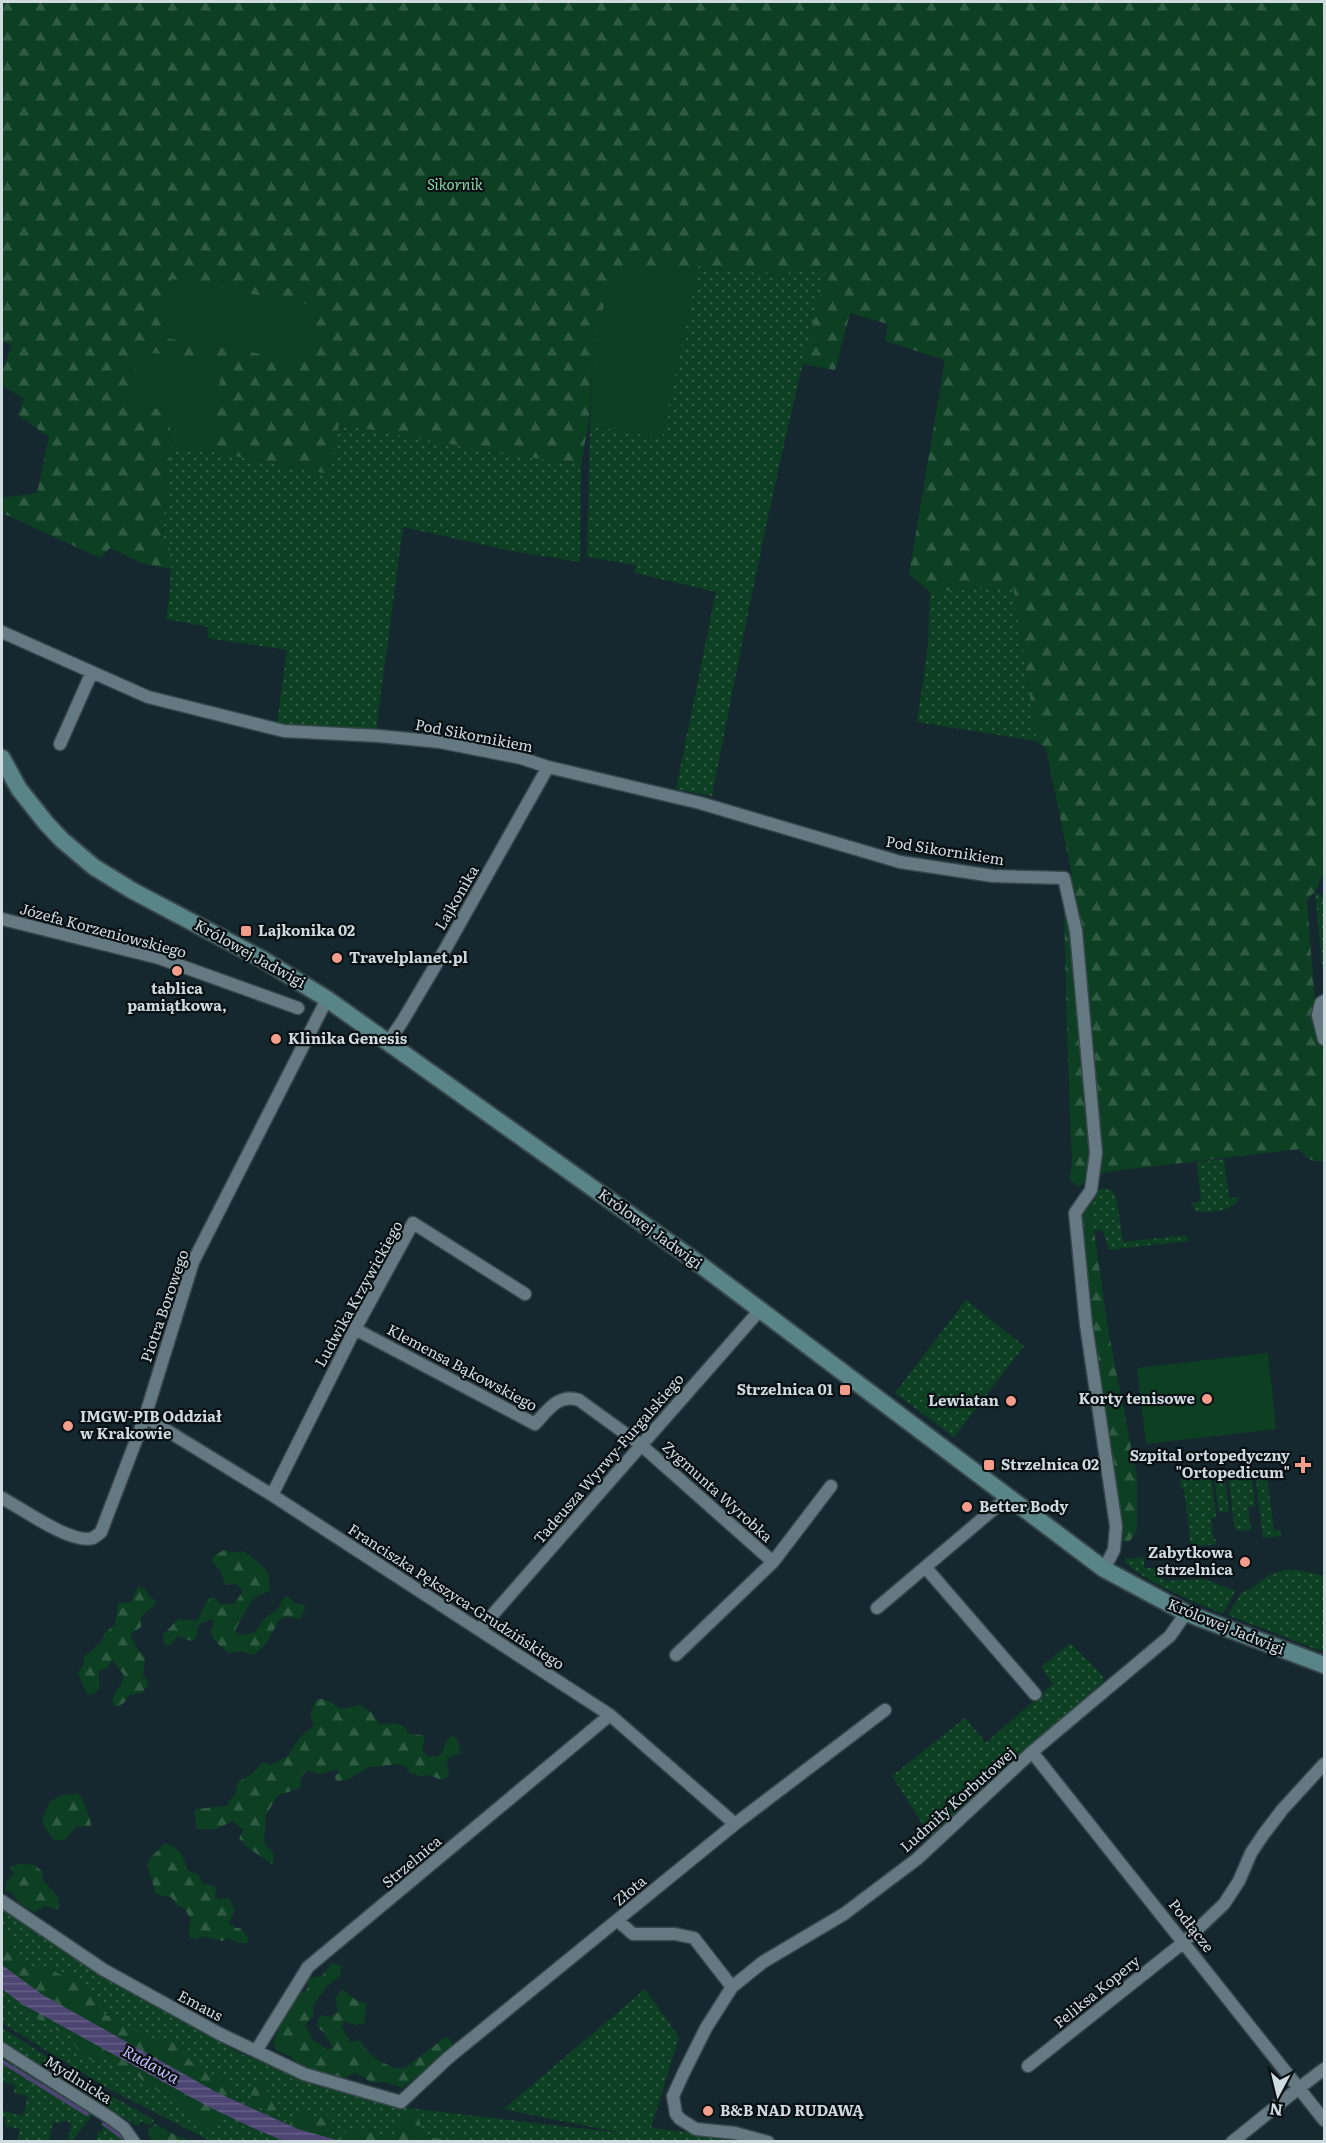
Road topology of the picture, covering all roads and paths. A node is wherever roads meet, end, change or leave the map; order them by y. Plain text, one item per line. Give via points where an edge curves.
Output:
1 (2, 632) edge
2 (92, 672) junction
3 (60, 744) dead end
4 (2, 758) edge
5 (549, 767) junction
6 (2, 919) edge
7 (327, 999) junction
8 (1323, 1001) edge
9 (298, 1008) dead end
10 (1324, 1039) edge
11 (388, 1042) junction
12 (525, 1293) dead end
13 (760, 1310) junction
14 (355, 1329) junction
15 (145, 1417) junction
16 (641, 1445) junction
17 (831, 1486) dead end
18 (272, 1495) junction
19 (1008, 1497) junction
20 (2, 1498) edge
21 (772, 1562) junction
22 (926, 1568) junction
23 (1104, 1569) junction
24 (877, 1608) dead end
25 (1186, 1613) junction
26 (480, 1629) junction
27 (676, 1655) dead end
28 (1324, 1665) edge
29 (1035, 1694) dead end
30 (885, 1710) dead end
31 (610, 1715) junction
32 (1032, 1752) junction
33 (1324, 1764) edge
34 (735, 1824) junction
35 (2, 1901) edge
36 (618, 1921) junction
37 (1184, 1942) junction
38 (732, 1987) junction
39 (2, 2049) edge
40 (255, 2051) junction
41 (1028, 2066) dead end
42 (1324, 2069) edge
43 (1299, 2088) junction
44 (401, 2102) joint
45 (1324, 2120) edge
46 (134, 2142) edge
47 (768, 2142) edge
48 (1232, 2142) edge

1 - 2 street, Pod Sikornikiem
2 - 3 street
2 - 5 street, Pod Sikornikiem via 148,697 284,731 440,742
4 - 7 street, Królowej Jadwigi via 19,789 46,823 94,867
5 - 11 street, Lajkonika
5 - 23 street, Pod Sikornikiem via 700,803 900,862 993,876 1064,878 1076,931 1096,1154 1091,1190 1075,1213 1086,1325 1116,1526 1114,1550
6 - 9 street, Józefa Korzeniowskiego via 159,958
7 - 11 street, Królowej Jadwigi
7 - 15 street, Piotra Borowego via 193,1262
8 - 10 street via 1318,1015
11 - 13 street, Królowej Jadwigi
12 - 14 street, Ludwika Krzywickiego via 413,1223
13 - 16 street, Tadeusza Wyrwy-Furgalskiego
13 - 19 street, Królowej Jadwigi
14 - 16 street, Klemensa Bąkowskiego via 536,1424 558,1401 574,1398
14 - 18 street, Ludwika Krzywickiego
15 - 18 street, Franciszka Pększyca-Grudzińskiego
15 - 20 street, Piotra Borowego via 101,1532 93,1538 61,1531
16 - 21 street, Zygmunta Wyrobka
16 - 26 street, Tadeusza Wyrwy-Furgalskiego
17 - 21 street, Zygmunta Wyrobka
18 - 26 street, Franciszka Pększyca-Grudzińskiego
19 - 22 street
19 - 23 street, Królowej Jadwigi
21 - 27 street, Zygmunta Wyrobka
22 - 24 street
22 - 29 street
23 - 25 street, Królowej Jadwigi
25 - 28 street, Królowej Jadwigi
25 - 32 street, Ludmiły Korbutowej via 1170,1636
26 - 31 street, Franciszka Pększyca-Grudzińskiego
30 - 34 street, Złota
31 - 34 street, Franciszka Pększyca-Grudzińskiego
31 - 40 street, Strzelnica via 308,1967
32 - 37 street, Podłącze
32 - 38 street, Ludmiły Korbutowej via 916,1859 844,1914 763,1962
33 - 37 street, Feliksa Kopery via 1263,1835 1224,1904
34 - 36 street, Złota
35 - 40 street, Emaus via 104,1970
36 - 38 street via 633,1934 694,1938
36 - 44 street, Złota via 448,2058
37 - 41 street, Feliksa Kopery
37 - 43 street, Podłącze
38 - 47 street, Ludmiły Korbutowej via 706,2028 673,2096 675,2114 696,2129
39 - 46 street, Mydlnicka via 112,2119
40 - 44 street, Emaus via 304,2074
42 - 43 street
43 - 45 street, Podłącze
43 - 48 street

